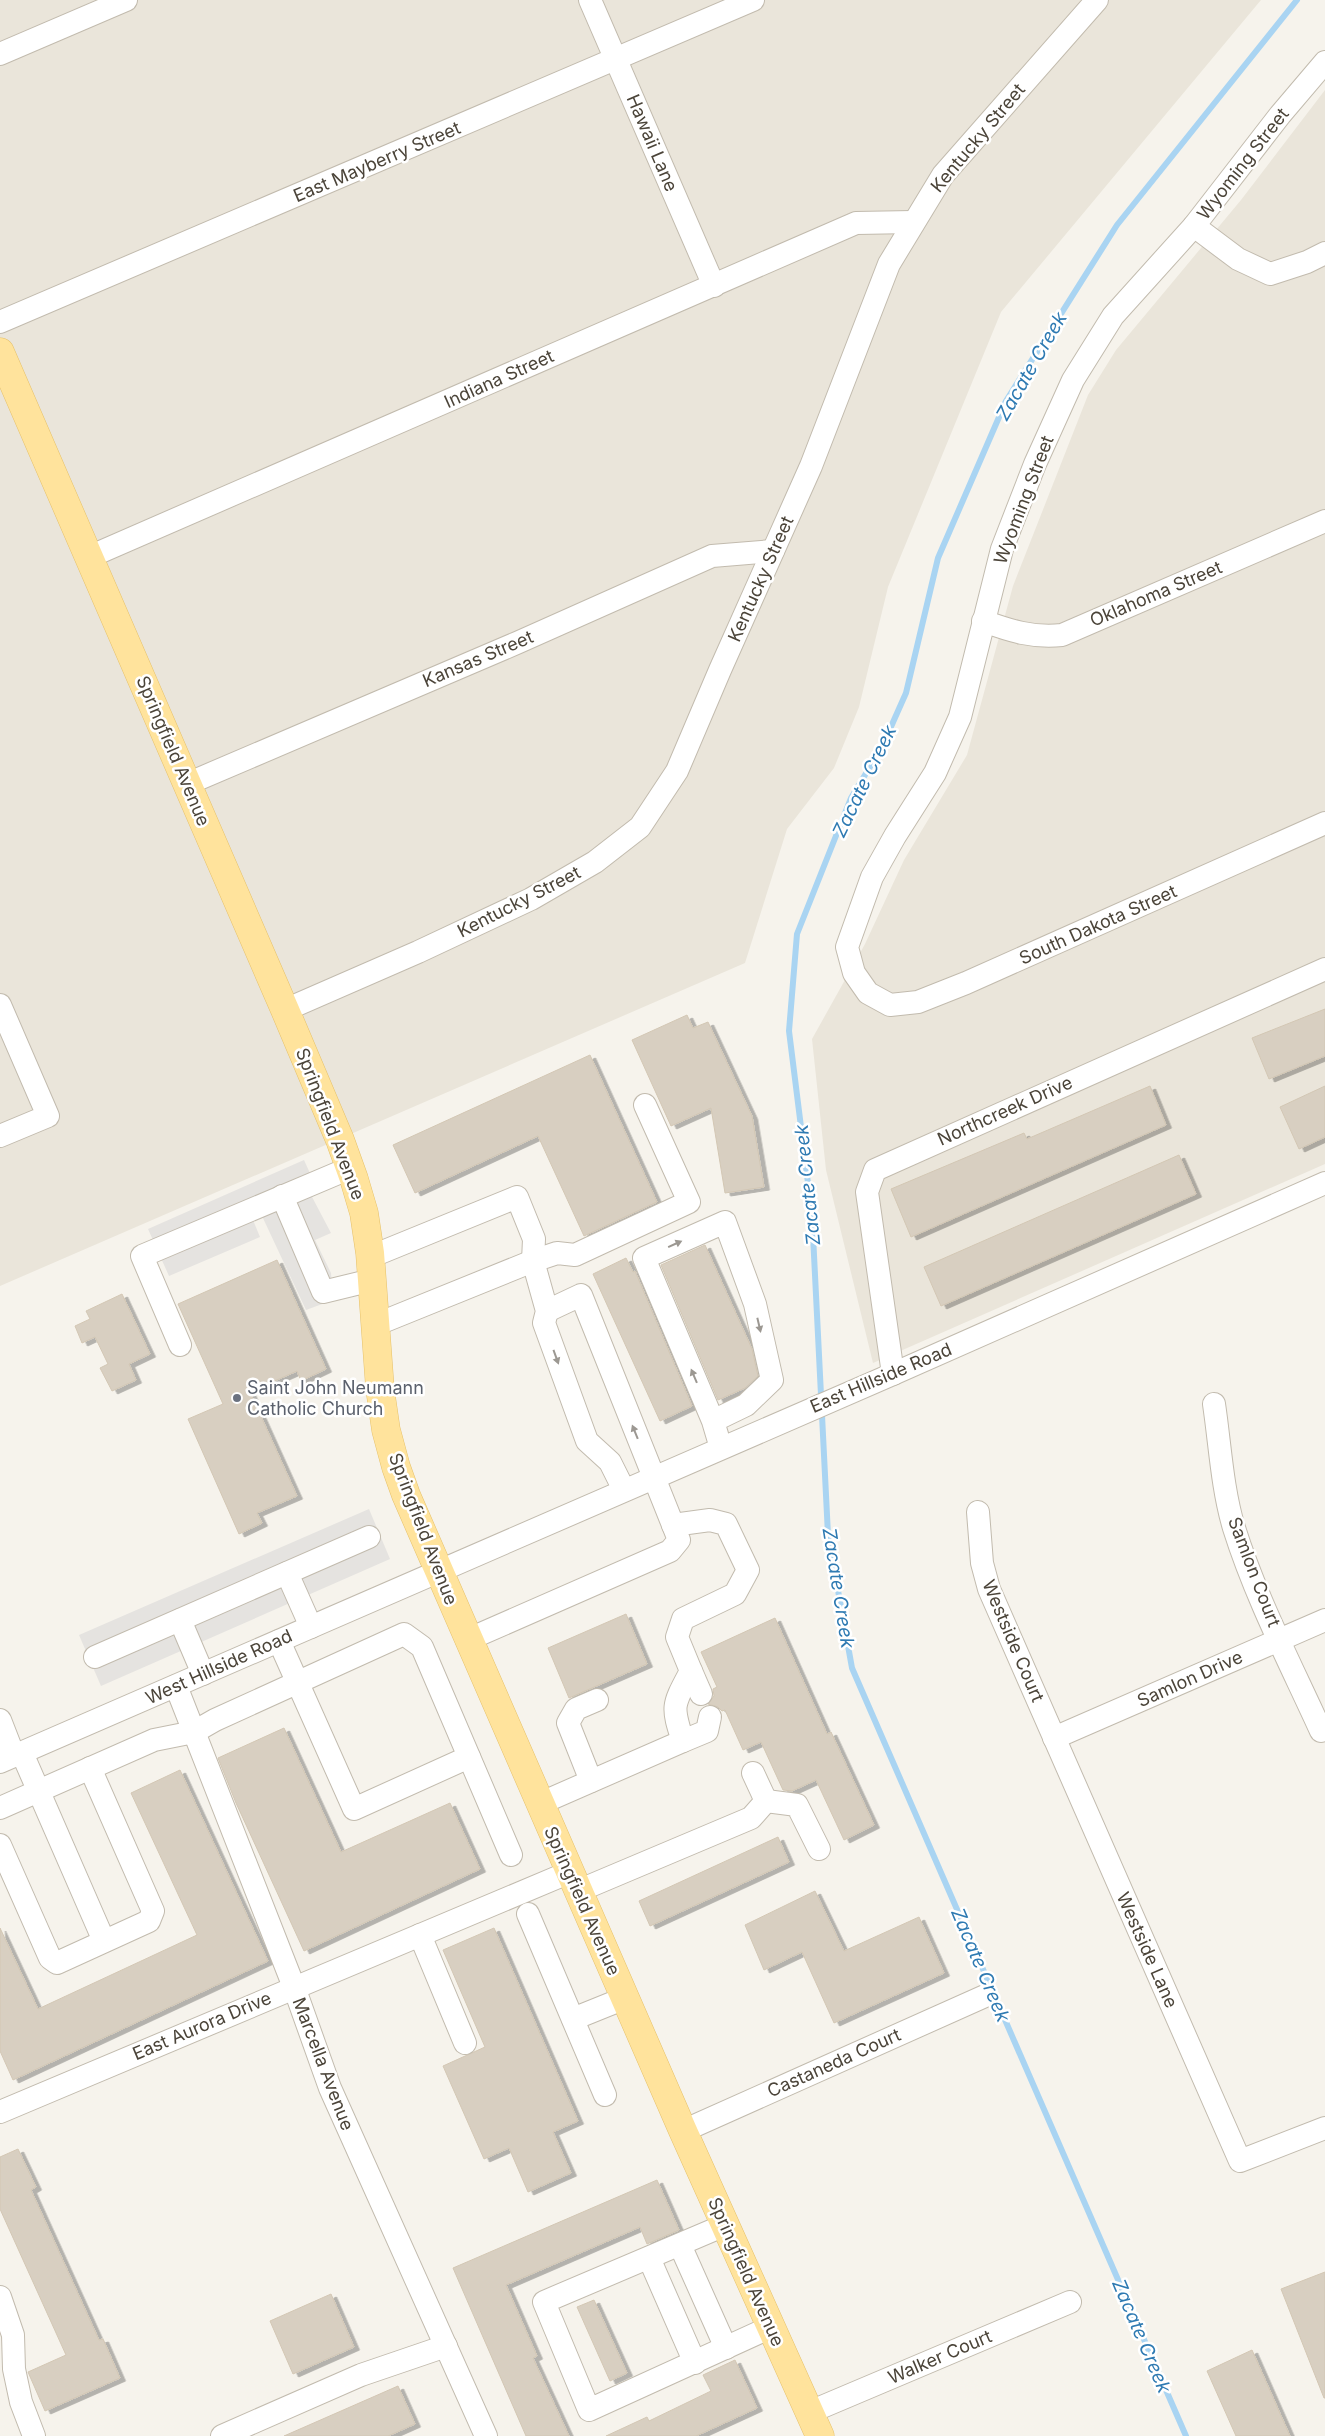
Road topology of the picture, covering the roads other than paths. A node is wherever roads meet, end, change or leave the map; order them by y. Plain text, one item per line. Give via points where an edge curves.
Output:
1 (126, 0) edge
2 (590, 0) edge
3 (753, 0) edge
4 (1098, 0) edge
5 (0, 54) edge
6 (616, 60) junction
7 (1325, 62) edge
8 (913, 222) junction
9 (1194, 226) junction
10 (1325, 253) edge
11 (714, 286) junction
12 (0, 322) edge
13 (0, 352) edge
14 (1325, 521) edge
15 (772, 551) junction
16 (89, 557) junction
17 (983, 621) junction
18 (187, 784) junction
19 (1325, 823) edge
20 (1325, 969) edge
21 (868, 993) joint
22 (0, 1006) edge
23 (285, 1010) junction
24 (645, 1105) dead end
25 (0, 1136) edge
26 (350, 1168) junction
27 (1325, 1183) edge
28 (282, 1196) junction
29 (533, 1261) junction
30 (371, 1269) junction
31 (547, 1311) junction
32 (375, 1325) junction
33 (180, 1345) dead end
34 (893, 1374) junction
35 (1214, 1404) dead end
36 (713, 1421) junction
37 (720, 1448) junction
38 (653, 1477) junction
39 (624, 1490) junction
40 (978, 1512) dead end
41 (673, 1525) junction
42 (369, 1537) dead end
43 (437, 1572) junction
44 (287, 1573) junction
45 (180, 1620) junction
46 (1325, 1620) edge
47 (311, 1627) junction
48 (467, 1640) junction
49 (1280, 1640) junction
50 (280, 1641) junction
51 (95, 1656) dead end
52 (691, 1671) junction
53 (203, 1674) junction
54 (296, 1683) junction
55 (176, 1686) junction
56 (702, 1694) dead end
57 (597, 1700) dead end
58 (710, 1717) dead end
59 (0, 1720) edge
60 (194, 1732) junction
61 (1321, 1732) dead end
62 (1054, 1738) junction
63 (683, 1741) junction
64 (12, 1757) edge
65 (469, 1757) junction
66 (90, 1768) junction
67 (753, 1773) dead end
68 (592, 1781) junction
69 (38, 1791) junction
70 (766, 1801) junction
71 (539, 1804) junction
72 (0, 1808) edge
73 (0, 1845) edge
74 (819, 1849) dead end
75 (511, 1855) dead end
76 (574, 1882) junction
77 (528, 1914) dead end
78 (420, 1935) junction
79 (104, 1941) junction
80 (294, 1988) junction
81 (985, 1996) dead end
82 (625, 1998) junction
83 (573, 2019) junction
84 (465, 2043) dead end
85 (606, 2095) dead end
86 (0, 2112) edge
87 (1325, 2128) edge
88 (683, 2130) junction
89 (725, 2225) junction
90 (680, 2245) junction
91 (649, 2258) junction
92 (0, 2297) edge
93 (1070, 2302) dead end
94 (771, 2327) junction
95 (446, 2346) junction
96 (726, 2348) junction
97 (694, 2363) junction
98 (815, 2424) edge
99 (34, 2436) edge
100 (222, 2436) edge
101 (485, 2436) edge

1 - 5 street
2 - 6 street, Hawaii Lane
3 - 6 street, East Mayberry Street
4 - 8 street, Kentucky Street via 943,175
6 - 11 street, Hawaii Lane
6 - 12 street, East Mayberry Street
7 - 9 street, Wyoming Street
8 - 11 street, Indiana Street via 856,223
8 - 15 street, Kentucky Street via 889,264 811,466
9 - 10 street via 1238,259 1270,274
9 - 17 street, Wyoming Street via 1113,316 1073,380 1034,464 1002,549
11 - 16 street, Indiana Street
13 - 16 main road, Springfield Avenue
14 - 17 street, Oklahoma Street via 1062,635 1042,637 1018,633
15 - 18 street, Kansas Street via 712,556
15 - 23 street, Kentucky Street via 677,771 640,827 595,862 532,899
16 - 18 main road, Springfield Avenue
17 - 21 street, Wyoming Street via 960,717 935,773 872,877 847,947 854,973
18 - 23 main road, Springfield Avenue
19 - 21 street, South Dakota Street via 966,984 918,1002 890,1005
20 - 34 street, Northcreek Drive via 875,1170 867,1192
22 - 25 street via 48,1116
23 - 26 main road, Springfield Avenue
24 - 29 street via 689,1202 575,1255 557,1253
26 - 28 street
26 - 30 main road, Springfield Avenue via 364,1213
27 - 34 street, East Hillside Road
28 - 30 street via 322,1292
28 - 33 street via 142,1256
29 - 30 street via 534,1239 517,1197
29 - 31 street
29 - 32 street
30 - 32 main road, Springfield Avenue
38 -> 31 street via 581,1295
31 -> 39 street via 544,1323 587,1441 610,1462
32 - 43 main road, Springfield Avenue via 386,1430 396,1467
34 - 37 street, East Hillside Road
35 - 49 street, Samlon Court via 1234,1527
36 -> 36 street via 644,1258 725,1222 755,1304 772,1380 746,1405
36 - 37 street
37 - 38 street, East Hillside Road
38 - 39 street, East Hillside Road
38 - 41 street
39 - 43 street, East Hillside Road
40 - 62 street, Westside Court via 982,1563 988,1588
41 - 48 street via 679,1540 670,1551
41 - 52 street via 710,1520 726,1524 748,1570 735,1594 684,1619 677,1637
42 - 44 street
43 - 47 street, West Hillside Road
43 - 48 main road, Springfield Avenue
44 - 45 street
44 - 47 street
45 - 51 street
45 - 53 street
46 - 49 street, Samlon Drive
47 - 50 street, West Hillside Road
48 - 71 main road, Springfield Avenue
49 - 61 street, Samlon Court
49 - 62 street, Samlon Drive
50 - 53 street, West Hillside Road
50 - 54 street
52 - 56 street
52 - 63 street via 677,1698 674,1714
53 - 55 street, West Hillside Road
54 - 60 street
54 - 65 street via 404,1634 422,1647
54 - 65 street via 354,1809
55 - 60 street, Marcella Avenue
55 - 64 street, West Hillside Road
57 - 68 street via 576,1709 568,1723
58 - 63 street via 707,1731
59 - 64 street
60 - 66 street via 154,1740
60 - 80 street, Marcella Avenue
62 - 87 street, Westside Lane via 1240,2161
63 - 68 street
64 - 69 street
65 - 75 street
66 - 69 street
66 - 79 street via 153,1910 149,1921
67 - 70 street
68 - 71 street
69 - 72 street
69 - 79 street
70 - 74 street via 797,1805
70 - 76 street, East Aurora Drive via 751,1818
71 - 76 main road, Springfield Avenue
73 - 79 street via 50,1958 56,1962
76 - 78 street, East Aurora Drive
76 - 82 main road, Springfield Avenue
77 - 83 street
78 - 80 street, East Aurora Drive
78 - 84 street
80 - 86 street, East Aurora Drive
80 - 95 street, Marcella Avenue via 330,2088
81 - 88 street, Castaneda Court
82 - 83 street
82 - 88 main road, Springfield Avenue
83 - 85 street
88 - 89 main road, Springfield Avenue
89 - 90 street
89 - 94 main road, Springfield Avenue
90 - 91 street
90 - 96 street
91 - 97 street
91 - 97 street via 544,2302 589,2410
92 - 99 street via 13,2335 14,2369 21,2402
93 - 98 street, Walker Court
94 - 96 street
94 - 98 main road, Springfield Avenue
95 - 100 street via 361,2375
95 - 101 street, Marcella Avenue
96 - 97 street

